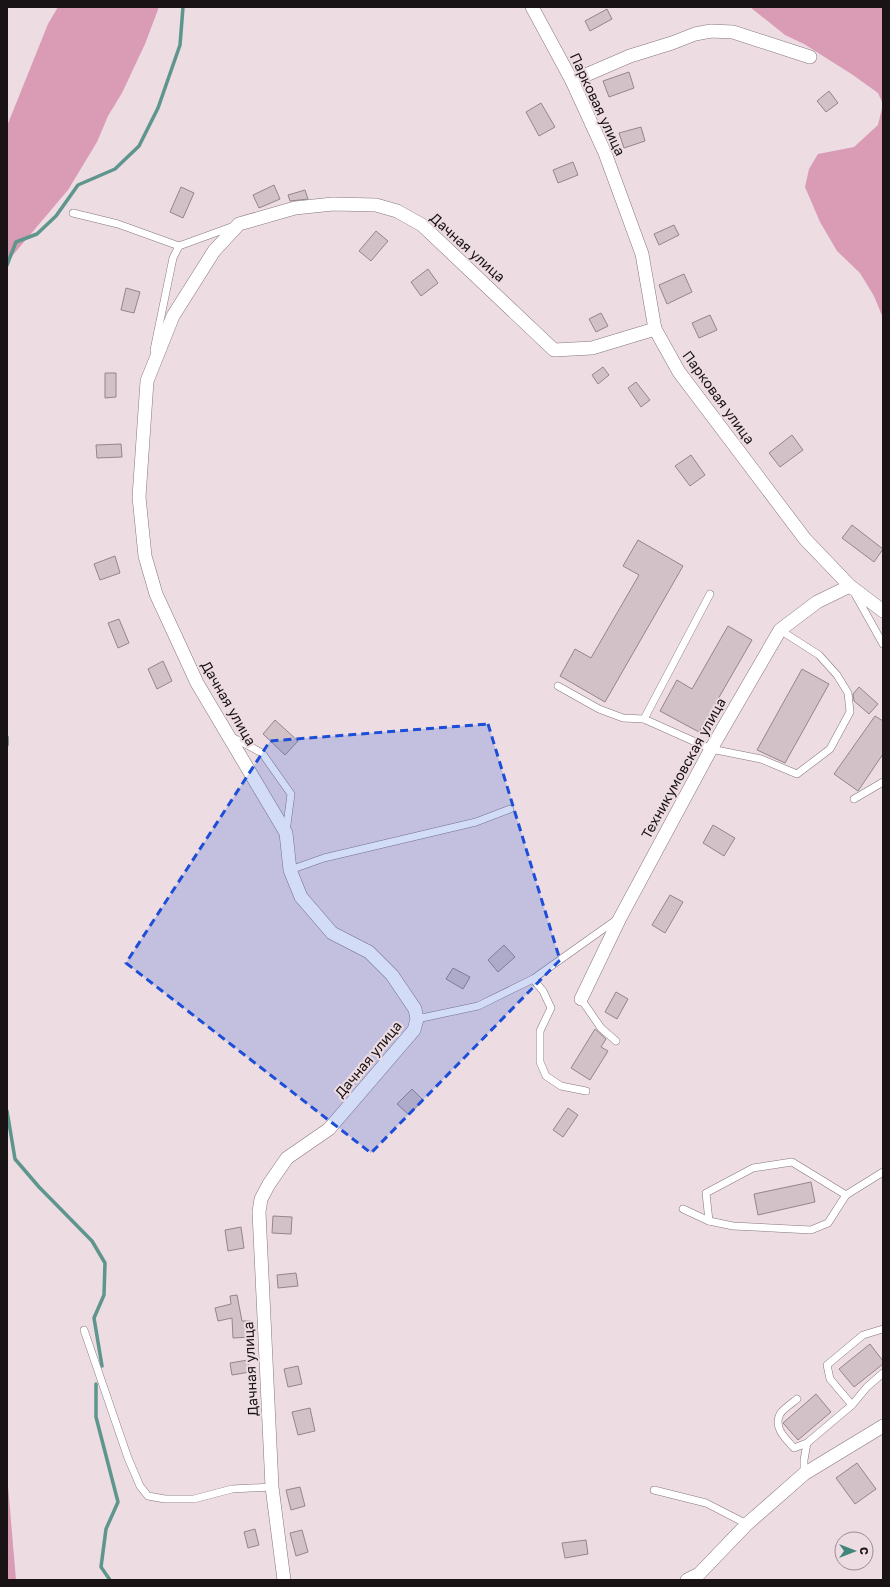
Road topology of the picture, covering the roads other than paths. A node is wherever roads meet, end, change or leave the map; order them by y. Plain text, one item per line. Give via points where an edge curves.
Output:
1 (532, 7) edge
2 (810, 57) dead end
3 (572, 81) junction
4 (73, 213) dead end
5 (239, 224) junction
6 (179, 246) junction
7 (655, 329) junction
8 (147, 381) junction
9 (850, 586) junction
10 (710, 594) dead end
11 (883, 611) edge
12 (780, 630) junction
13 (883, 644) edge
14 (558, 686) dead end
15 (644, 719) junction
16 (228, 735) junction
17 (711, 749) junction
18 (883, 782) edge
19 (854, 799) dead end
20 (510, 809) dead end
21 (286, 833) junction
22 (290, 870) junction
23 (620, 918) junction
24 (532, 979) junction
25 (581, 999) joint
26 (417, 1019) junction
27 (616, 1041) dead end
28 (586, 1091) dead end
29 (883, 1172) edge
30 (846, 1195) junction
31 (683, 1209) dead end
32 (709, 1221) junction
33 (883, 1329) edge
34 (84, 1330) dead end
35 (883, 1373) edge
36 (797, 1399) dead end
37 (852, 1405) junction
38 (883, 1426) edge
39 (807, 1443) junction
40 (804, 1474) junction
41 (272, 1487) junction
42 (654, 1490) dead end
43 (747, 1524) junction
44 (696, 1577) edge
45 (284, 1580) edge
46 (687, 1580) edge

1 - 3 street, Парковая улица
2 - 3 street via 733,32 711,30 630,56
3 - 7 street, Парковая улица via 605,152 642,254
4 - 6 lane via 118,224
5 - 6 lane
5 - 7 street, Дачная улица via 295,208 333,204 376,205 422,225 554,350 592,348
5 - 8 street, Дачная улица via 214,251 173,316
6 - 8 lane via 173,258
7 - 9 street, Парковая улица via 679,372 805,539
8 - 16 street, Дачная улица via 139,498 145,556 156,594 197,683
9 - 11 street, Парковая улица
9 - 12 street, Техникумовская улица via 817,602
9 - 13 lane
10 - 15 lane
12 - 17 street, Техникумовская улица
12 - 17 lane via 819,655 837,675 848,693 850,712 830,749 797,774 761,759
14 - 15 lane via 599,709 623,718
15 - 17 lane
16 - 21 street, Дачная улица
16 - 21 lane via 262,753 291,794
17 - 23 street, Техникумовская улица
18 - 19 lane
20 - 22 lane via 476,822 324,858
21 - 22 street, Дачная улица
22 - 26 street, Дачная улица via 301,896 332,933 369,952 392,975 415,1009
23 - 24 lane
23 - 25 street, Техникумовская улица
24 - 26 lane via 478,1006
24 - 28 lane via 544,990 551,1008 540,1031 540,1062 546,1076 561,1086
25 - 27 lane via 601,1028
26 - 41 street, Дачная улица via 414,1030 329,1128 288,1158 268,1184 261,1199 259,1212
29 - 30 lane
30 - 32 lane via 828,1223 811,1230 733,1226
30 - 32 lane via 792,1162 753,1168 706,1193
31 - 32 lane
33 - 37 lane via 863,1336 827,1365 830,1380
34 - 41 lane via 128,1458 140,1486 148,1496 194,1499 232,1490
35 - 37 lane
36 - 39 lane via 780,1414 778,1425 783,1436 794,1448
37 - 39 lane
38 - 40 street
39 - 40 lane
40 - 43 street
41 - 45 street, Дачная улица
42 - 43 lane via 706,1503
43 - 44 street
44 - 46 street

